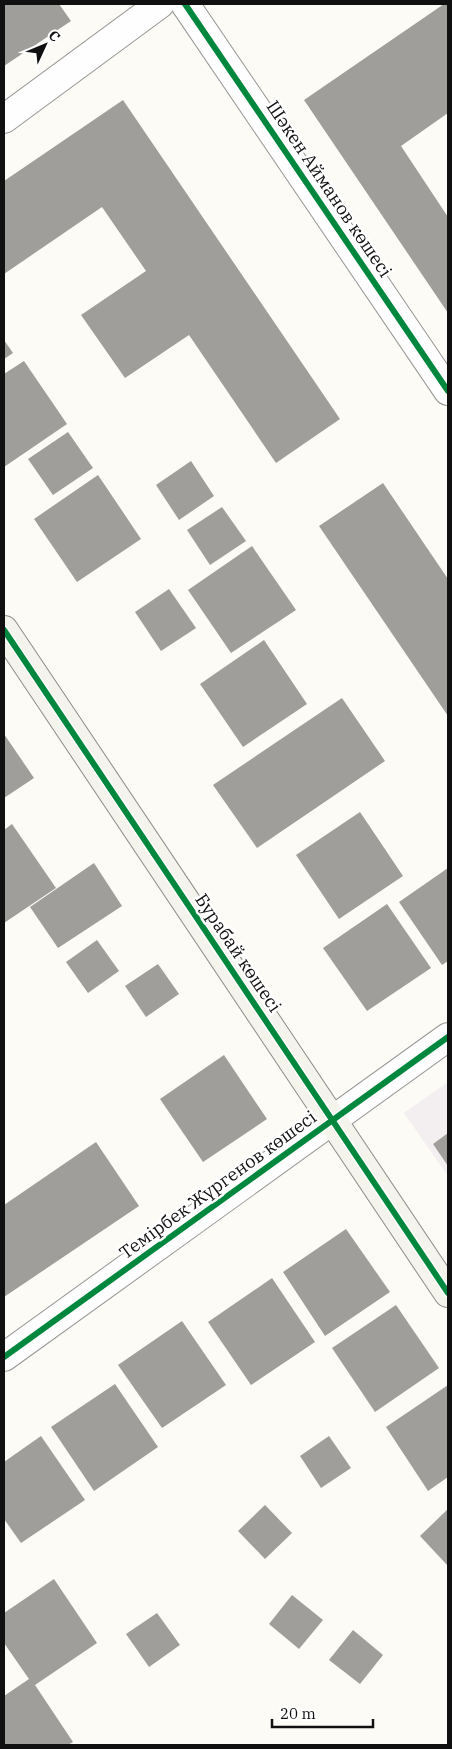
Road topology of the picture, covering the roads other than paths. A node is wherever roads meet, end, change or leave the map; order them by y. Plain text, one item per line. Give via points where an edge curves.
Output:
1 (160, 4) edge
2 (185, 4) edge
3 (4, 118) edge
4 (448, 391) edge
5 (4, 630) edge
6 (448, 1037) edge
7 (333, 1121) junction
8 (448, 1293) edge
9 (4, 1357) edge

1 - 3 street
2 - 4 street, Шәкен Айманов көшесі
5 - 7 street, Бурабай көшесі
6 - 7 street, Темірбек Жүргенов көшесі
7 - 8 street, Бурабай көшесі
7 - 9 street, Темірбек Жүргенов көшесі

